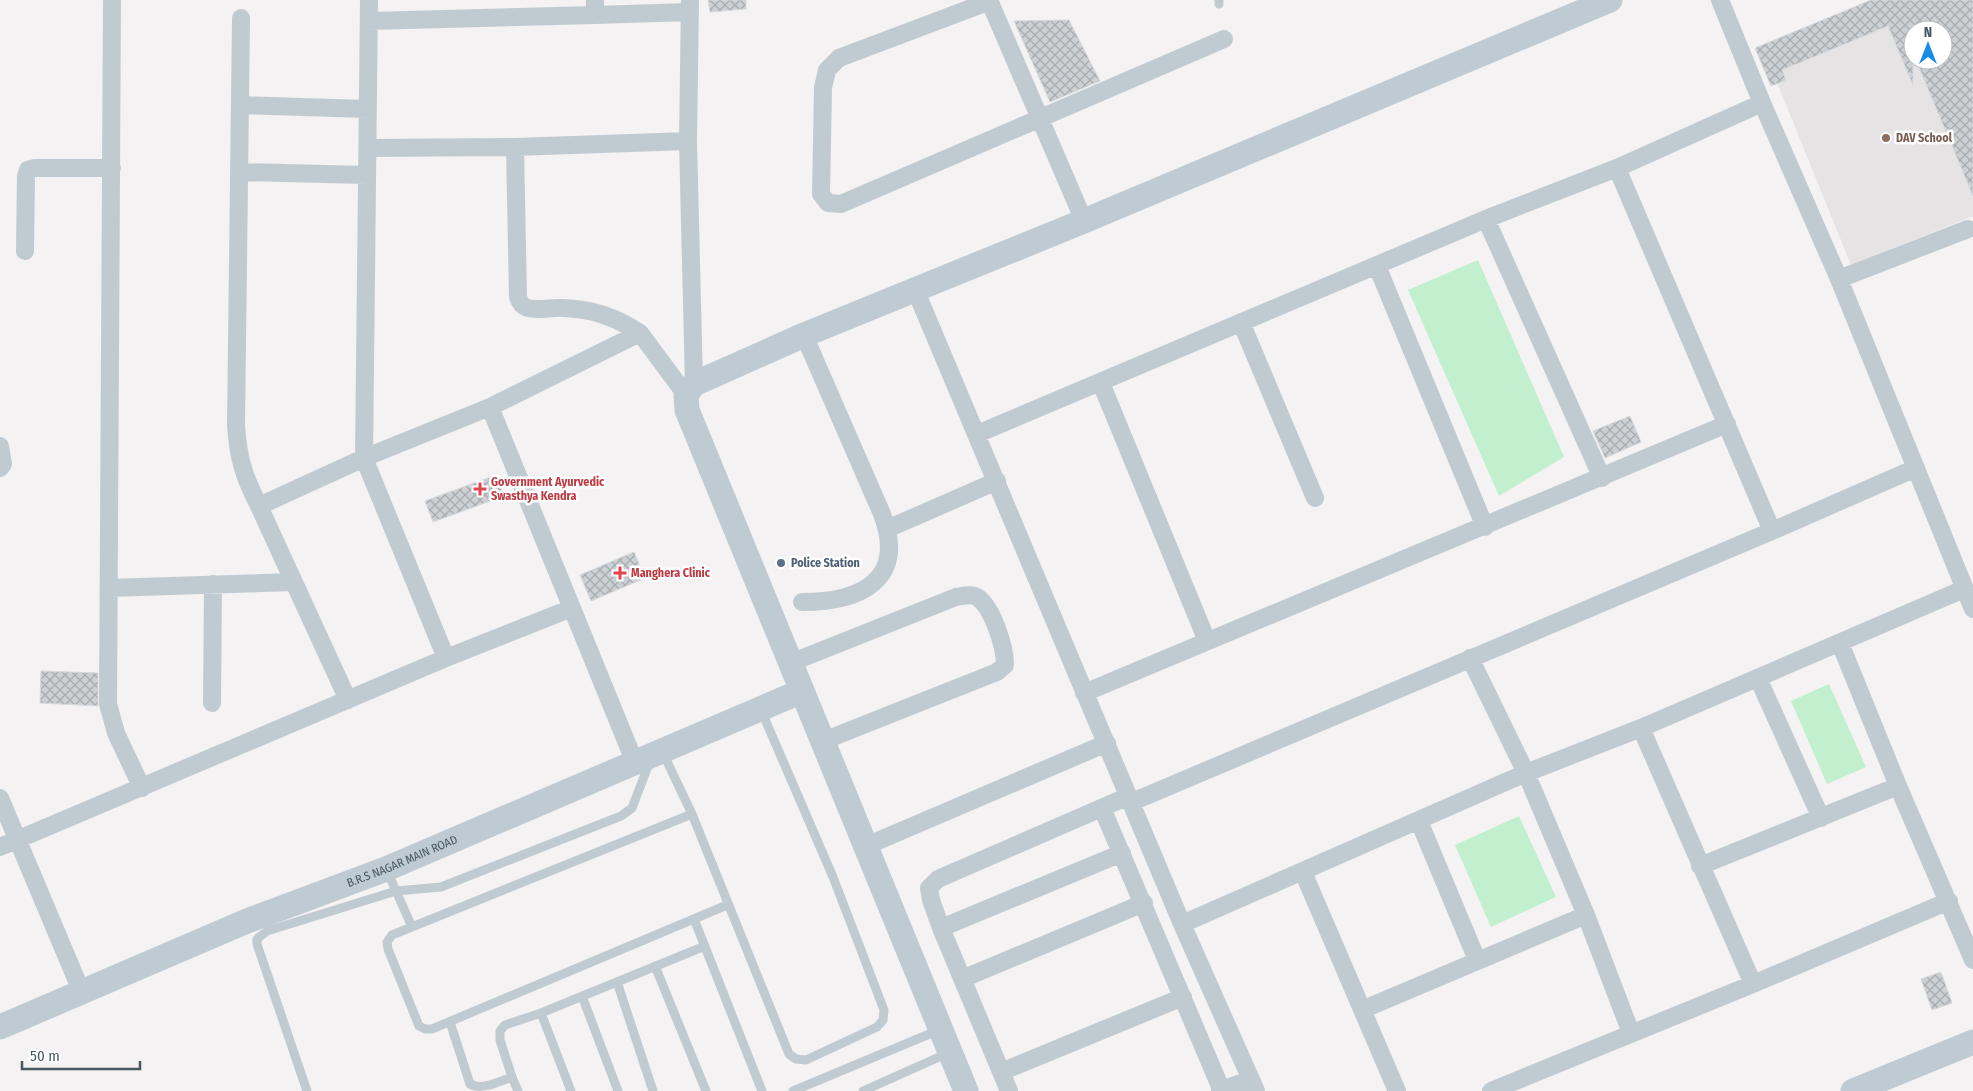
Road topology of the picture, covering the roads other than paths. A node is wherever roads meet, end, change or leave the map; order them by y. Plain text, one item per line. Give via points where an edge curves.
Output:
1 (112, 0) edge
2 (369, 0) edge
3 (990, 0) edge
4 (1720, 0) edge
5 (1595, 3) edge
6 (689, 6) edge
7 (595, 8) edge
8 (241, 18) dead end
9 (368, 21) junction
10 (1224, 39) dead end
11 (1762, 103) junction
12 (240, 105) junction
13 (367, 109) junction
14 (1041, 120) junction
15 (688, 141) junction
16 (515, 147) junction
17 (368, 148) junction
18 (112, 168) junction
19 (1617, 168) junction
20 (240, 172) junction
21 (367, 175) junction
22 (1486, 219) junction
23 (1084, 221) junction
24 (1971, 232) edge
25 (25, 251) dead end
26 (1378, 266) junction
27 (1839, 279) junction
28 (915, 289) junction
29 (1241, 322) junction
30 (640, 333) junction
31 (804, 335) junction
32 (1101, 383) junction
33 (690, 390) junction
34 (490, 407) junction
35 (1727, 424) junction
36 (977, 434) junction
37 (0, 446) edge
38 (364, 458) junction
39 (0, 468) edge
40 (1916, 468) junction
41 (1602, 478) junction
42 (997, 481) junction
43 (1315, 498) dead end
44 (259, 506) junction
45 (1484, 527) junction
46 (887, 529) junction
47 (1772, 531) junction
48 (294, 582) junction
49 (213, 584) junction
50 (109, 588) junction
51 (1964, 589) junction
52 (802, 602) dead end
53 (572, 608) junction
54 (1973, 609) edge
55 (1207, 641) junction
56 (1840, 643) junction
57 (446, 658) junction
58 (1470, 658) junction
59 (790, 663) junction
60 (1758, 678) junction
61 (802, 692) junction
62 (1084, 692) junction
63 (348, 700) junction
64 (212, 703) dead end
65 (760, 708) junction
66 (1641, 728) junction
67 (823, 741) junction
68 (1107, 743) junction
69 (649, 756) junction
70 (1526, 773) junction
71 (1898, 786) junction
72 (142, 788) junction
73 (0, 798) edge
74 (1130, 799) junction
75 (1102, 808) junction
76 (692, 814) junction
77 (1821, 818) junction
78 (1419, 821) junction
79 (18, 840) junction
80 (866, 846) junction
81 (0, 848) edge
82 (1122, 853) junction
83 (1700, 866) junction
84 (386, 869) junction
85 (1303, 872) junction
86 (396, 891) junction
87 (1949, 901) junction
88 (1144, 903) junction
89 (727, 905) junction
90 (1586, 915) junction
91 (694, 919) junction
92 (1182, 924) junction
93 (412, 927) junction
94 (941, 928) junction
95 (704, 946) junction
96 (1477, 960) junction
97 (1973, 960) edge
98 (655, 966) junction
99 (962, 979) junction
100 (617, 982) junction
101 (1753, 984) junction
102 (82, 993) junction
103 (582, 996) junction
104 (1184, 998) junction
105 (1364, 1009) junction
106 (541, 1013) junction
107 (450, 1022) junction
108 (0, 1027) edge
109 (942, 1029) junction
110 (1631, 1033) junction
111 (1973, 1042) edge
112 (951, 1052) junction
113 (1001, 1072) junction
114 (512, 1077) junction
115 (1254, 1085) edge
116 (306, 1091) edge
117 (518, 1091) edge
118 (571, 1091) edge
119 (618, 1091) edge
120 (653, 1091) edge
121 (706, 1091) edge
122 (762, 1091) edge
123 (793, 1091) edge
124 (863, 1091) edge
125 (966, 1091) edge
126 (1009, 1091) edge
127 (1221, 1091) edge
128 (1397, 1091) edge
129 (1491, 1091) edge
130 (1853, 1091) edge

1 - 18 street
2 - 9 street
3 - 14 street
3 - 14 street via 839,58 827,70 823,88 821,194 828,203 841,204
4 - 11 street
5 - 23 street
6 - 7 street
6 - 15 street
7 - 9 street
8 - 12 street
9 - 13 street
10 - 14 street
11 - 19 street
11 - 27 street
12 - 13 street
12 - 20 street
13 - 17 street
14 - 23 street
15 - 16 street
15 - 33 street
16 - 17 street
16 - 30 street via 518,297 521,304 530,309 591,311 617,318
17 - 21 street
18 - 25 street via 28,170
18 - 50 street
19 - 22 street
19 - 35 street
20 - 21 street
20 - 44 street via 236,425 238,456 245,480
21 - 38 street
22 - 26 street
22 - 41 street
23 - 28 street
24 - 27 street
26 - 29 street
26 - 45 street
27 - 40 street
28 - 31 street
28 - 36 street
29 - 32 street
29 - 43 street
30 - 33 street
30 - 34 street
31 - 33 street
31 - 46 street
32 - 36 street
32 - 55 street
33 - 59 street via 687,410
34 - 38 street
34 - 53 street
35 - 41 street
35 - 47 street
36 - 42 street
37 - 39 street via 3,464
38 - 44 street
38 - 57 street
40 - 47 street
40 - 51 street
41 - 45 street
42 - 46 street
42 - 62 street
44 - 48 street
45 - 55 street
46 - 52 street via 890,547 886,569 872,583 850,597 828,602
47 - 58 street
48 - 49 street
48 - 63 street
49 - 50 street
49 - 64 street
50 - 72 street via 108,704 116,733
51 - 54 street
51 - 56 street
53 - 57 street
53 - 69 street
55 - 62 street
56 - 60 street
56 - 71 street
57 - 63 street
58 - 70 street
58 - 74 street
59 - 61 street
59 - 67 street via 956,597 973,595 983,601 991,615 1005,654 1005,665 997,672
60 - 66 street
60 - 77 street
61 - 65 street, B.R.S NAGAR MAIN ROAD
61 - 67 street
62 - 68 street
63 - 72 street
65 - 69 street, B.R.S NAGAR MAIN ROAD
65 - 89 lane via 833,877 884,1010 883,1020 877,1026 806,1060 789,1054
66 - 70 street
66 - 83 street
67 - 80 street
68 - 74 street
68 - 80 street
69 - 76 lane
69 - 84 street, B.R.S NAGAR MAIN ROAD
69 - 86 lane via 632,808 621,816 441,887
70 - 78 street
70 - 90 street
71 - 77 street
71 - 87 street
72 - 79 street
73 - 79 street
74 - 75 street
74 - 92 street
75 - 82 street
75 - 94 street via 938,879 930,888
76 - 89 lane
76 - 93 lane
77 - 83 street
78 - 85 street
78 - 96 street
79 - 81 street
79 - 102 street
80 - 109 street
82 - 88 street
82 - 94 street
83 - 101 street
84 - 86 lane
84 - 102 street, B.R.S NAGAR MAIN ROAD via 247,921
85 - 92 street
85 - 105 street
86 - 93 lane
86 - 116 lane via 267,931 257,939
87 - 97 street
87 - 101 street
88 - 99 street
88 - 104 street
89 - 91 lane
90 - 96 street
90 - 110 street
91 - 95 lane
91 - 107 lane
92 - 115 street
93 - 107 lane via 392,935 387,942 388,949 419,1026 432,1029
94 - 99 street
95 - 98 lane
95 - 122 lane
96 - 105 street
98 - 100 lane
98 - 121 lane
99 - 113 street
100 - 103 lane
100 - 120 lane
101 - 110 street
102 - 108 street, B.R.S NAGAR MAIN ROAD
103 - 106 lane
103 - 119 lane
104 - 113 street
104 - 127 street
105 - 128 street
106 - 114 lane via 505,1025 500,1031
106 - 118 lane
107 - 114 lane via 470,1084 482,1087
109 - 112 street
109 - 123 lane
110 - 129 street
111 - 130 street
112 - 124 lane
112 - 125 street
113 - 126 street
114 - 117 lane
115 - 127 street

